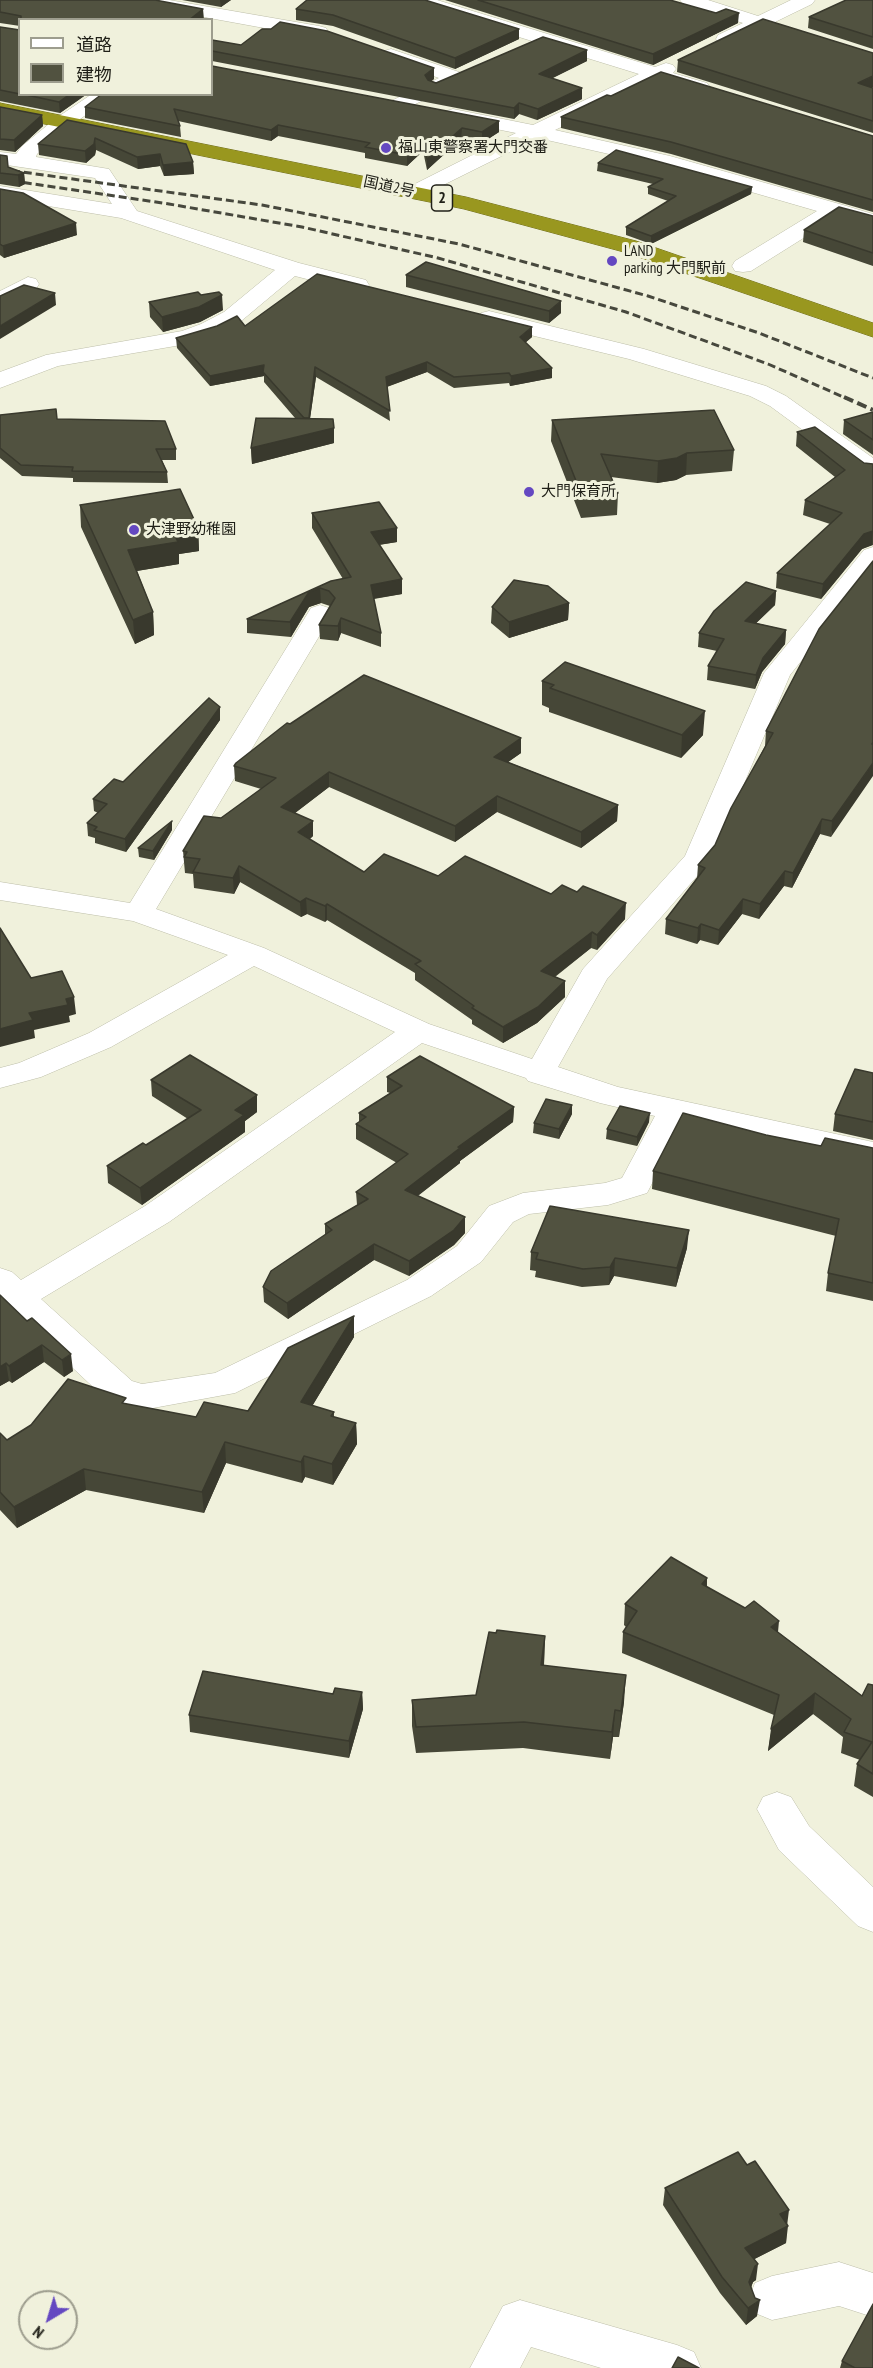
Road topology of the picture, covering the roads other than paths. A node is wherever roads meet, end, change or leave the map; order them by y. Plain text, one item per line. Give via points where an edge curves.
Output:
1 (138, 0) edge
2 (245, 0) edge
3 (418, 0) edge
4 (689, 0) edge
5 (806, 0) edge
6 (213, 18) edge
7 (217, 19) edge
8 (759, 23) junction
9 (782, 30) edge
10 (332, 34) edge
11 (541, 39) junction
12 (708, 48) edge
13 (520, 49) edge
14 (377, 50) edge
15 (687, 58) edge
16 (477, 68) edge
17 (657, 73) junction
18 (455, 77) junction
19 (714, 91) edge
20 (103, 96) edge
21 (0, 97) edge
22 (374, 100) edge
23 (398, 105) junction
24 (0, 109) edge
25 (71, 118) junction
26 (535, 130) junction
27 (0, 158) edge
28 (27, 161) junction
29 (422, 187) junction
30 (0, 192) edge
31 (836, 209) junction
32 (127, 213) junction
33 (873, 221) edge
34 (743, 266) junction
35 (291, 268) junction
36 (28, 284) edge
37 (382, 291) edge
38 (0, 300) edge
39 (873, 312) edge
40 (472, 314) edge
41 (873, 330) edge
42 (0, 381) edge
43 (873, 470) edge
44 (873, 555) edge
45 (320, 613) dead end
46 (0, 891) edge
47 (139, 913) junction
48 (253, 954) junction
49 (418, 1031) junction
50 (539, 1074) junction
51 (0, 1078) edge
52 (674, 1110) junction
53 (873, 1153) edge
54 (9, 1289) edge
55 (777, 1809) dead end
56 (873, 1914) edge
57 (873, 2295) edge
58 (772, 2298) dead end
59 (494, 2368) edge
60 (677, 2368) edge

1 - 6 street
2 - 7 street
3 - 11 street
4 - 8 street
5 - 8 street
7 - 10 street
8 - 9 street
8 - 12 street
11 - 13 street
11 - 17 street
14 - 18 street
15 - 17 street
16 - 18 street
17 - 19 street
17 - 26 street
18 - 23 street
20 - 25 street
21 - 25 highway, 国道2号 / 2
22 - 23 street
23 - 26 street
24 - 25 highway, 国道2号 / 2
25 - 28 street via 29,150
25 - 29 highway, 国道2号 / 2
26 - 29 street
26 - 31 street via 663,160
27 - 28 street
28 - 32 street via 102,173
29 - 34 highway, 国道2号 / 2 via 639,234
29 - 41 highway, 国道2号 / 2 via 466,203 628,246
30 - 32 street
31 - 33 street
31 - 34 street
32 - 35 street
34 - 39 highway, 国道2号 / 2
35 - 37 street
35 - 42 street via 232,317 209,329 188,337 54,360
36 - 38 street
40 - 43 street via 646,357 758,391 778,401
44 - 50 street via 777,673 698,859 594,975
45 - 47 street
46 - 47 street
47 - 48 street
48 - 49 street
48 - 51 street via 100,1040 30,1070
49 - 50 street
49 - 54 street via 157,1214
50 - 52 street
52 - 53 street
52 - 54 street via 635,1185 608,1194 523,1204 501,1214 469,1254 419,1288 222,1384 142,1397 119,1390
55 - 56 street via 794,1838
57 - 58 street via 839,2284
59 - 60 street via 520,2322

